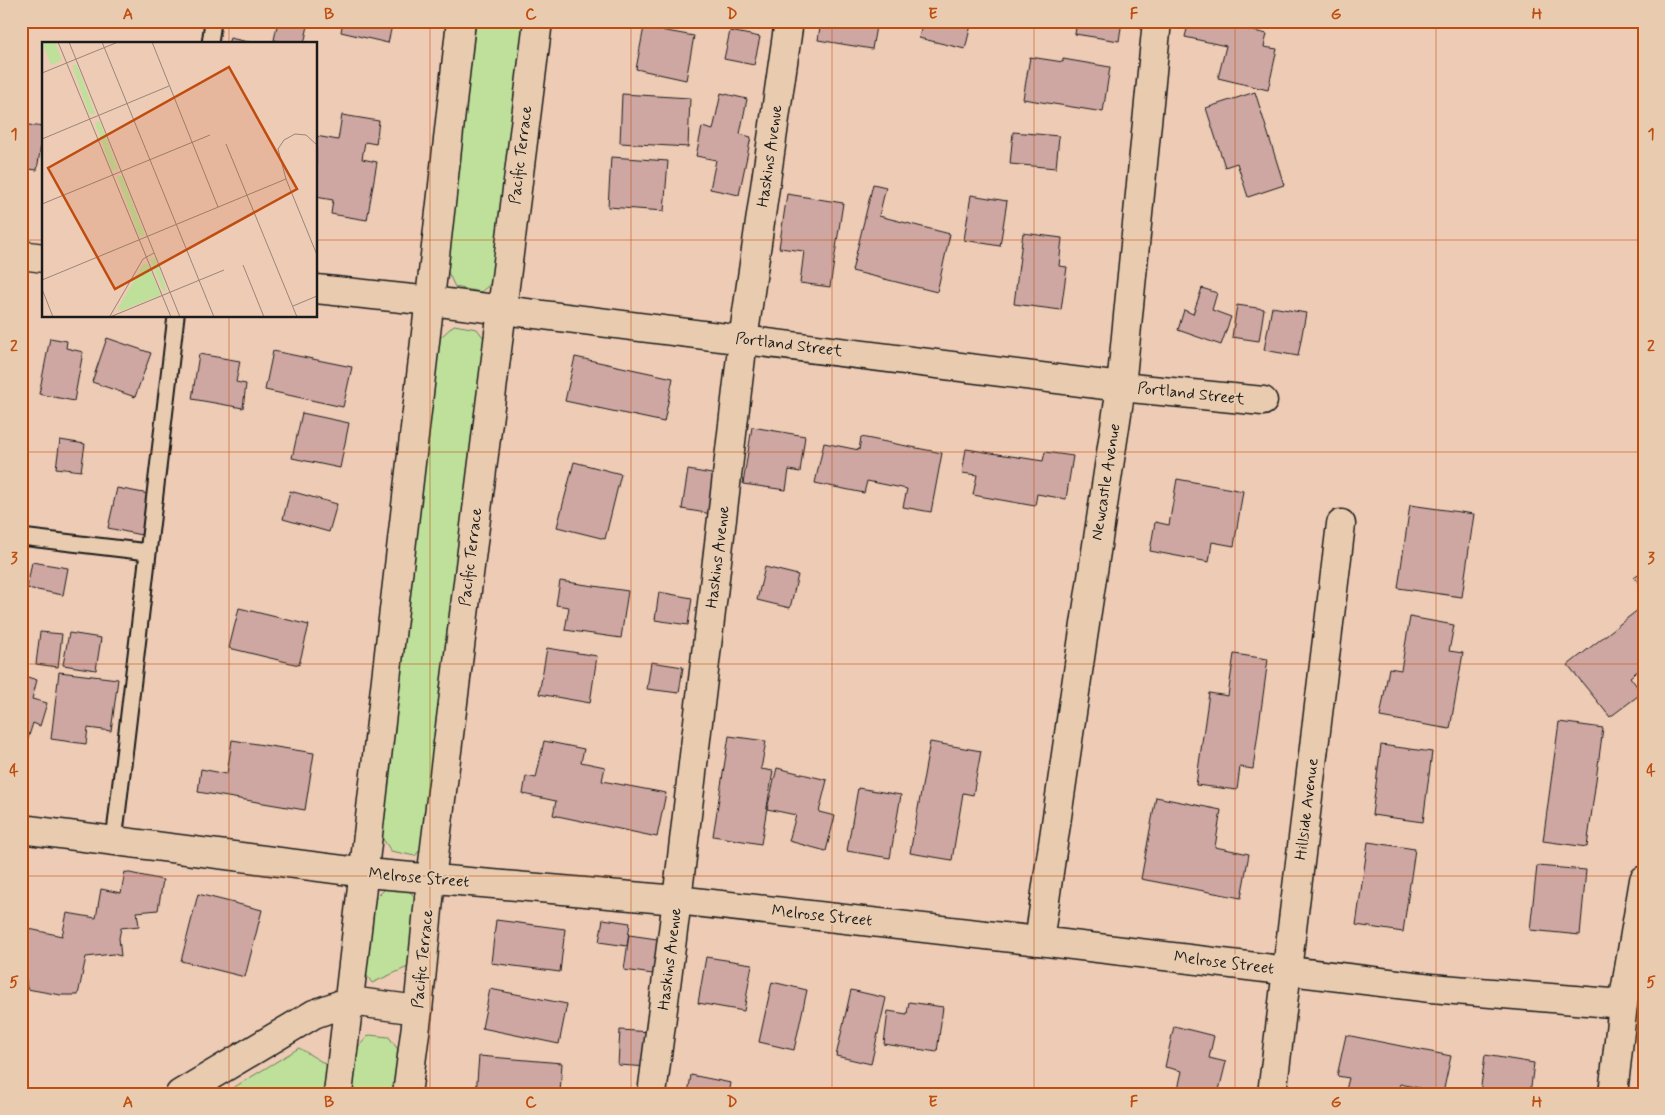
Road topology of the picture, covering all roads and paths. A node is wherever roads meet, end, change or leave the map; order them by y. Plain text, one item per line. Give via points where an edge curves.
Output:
1 (213, 21) edge
2 (461, 21) edge
3 (538, 21) edge
4 (790, 21) edge
5 (1157, 21) edge
6 (210, 42) edge
7 (21, 255) edge
8 (42, 258) edge
9 (318, 289) edge
10 (430, 301) junction
11 (502, 310) junction
12 (176, 318) edge
13 (743, 340) junction
14 (1121, 386) junction
15 (1262, 401) dead end
16 (1341, 524) dead end
17 (21, 537) edge
18 (148, 552) junction
19 (21, 829) edge
20 (114, 841) junction
21 (366, 873) junction
22 (431, 879) junction
23 (1644, 880) edge
24 (677, 900) junction
25 (1040, 941) junction
26 (1287, 971) junction
27 (350, 1002) junction
28 (1623, 1004) junction
29 (418, 1010) junction
30 (180, 1094) edge
31 (338, 1094) edge
32 (407, 1094) edge
33 (652, 1094) edge
34 (1272, 1094) edge
35 (1613, 1094) edge

1 - 6 lane
2 - 10 street
3 - 11 street, Pacific Terrace
4 - 13 street, Haskins Avenue
5 - 14 street, Newcastle Avenue
7 - 8 street
9 - 10 street, Portland Street
10 - 11 street, Portland Street
10 - 21 street
11 - 13 street, Portland Street
11 - 22 street, Pacific Terrace
12 - 18 lane
13 - 14 street, Portland Street
13 - 24 street, Haskins Avenue
14 - 15 street, Portland Street
14 - 25 street, Newcastle Avenue
16 - 26 street, Hillside Avenue
17 - 18 lane
18 - 20 lane
19 - 20 street, Melrose Street
20 - 21 street, Melrose Street
21 - 22 street, Melrose Street
21 - 27 street
22 - 24 street, Melrose Street
22 - 29 street, Pacific Terrace
23 - 28 street
24 - 25 street, Melrose Street
24 - 33 street, Haskins Avenue
25 - 26 street, Melrose Street
26 - 28 street, Melrose Street via 1431,988
26 - 34 street, Hillside Avenue
27 - 29 street
27 - 30 street via 314,1014
27 - 31 street
28 - 35 street
29 - 32 street, Pacific Terrace

